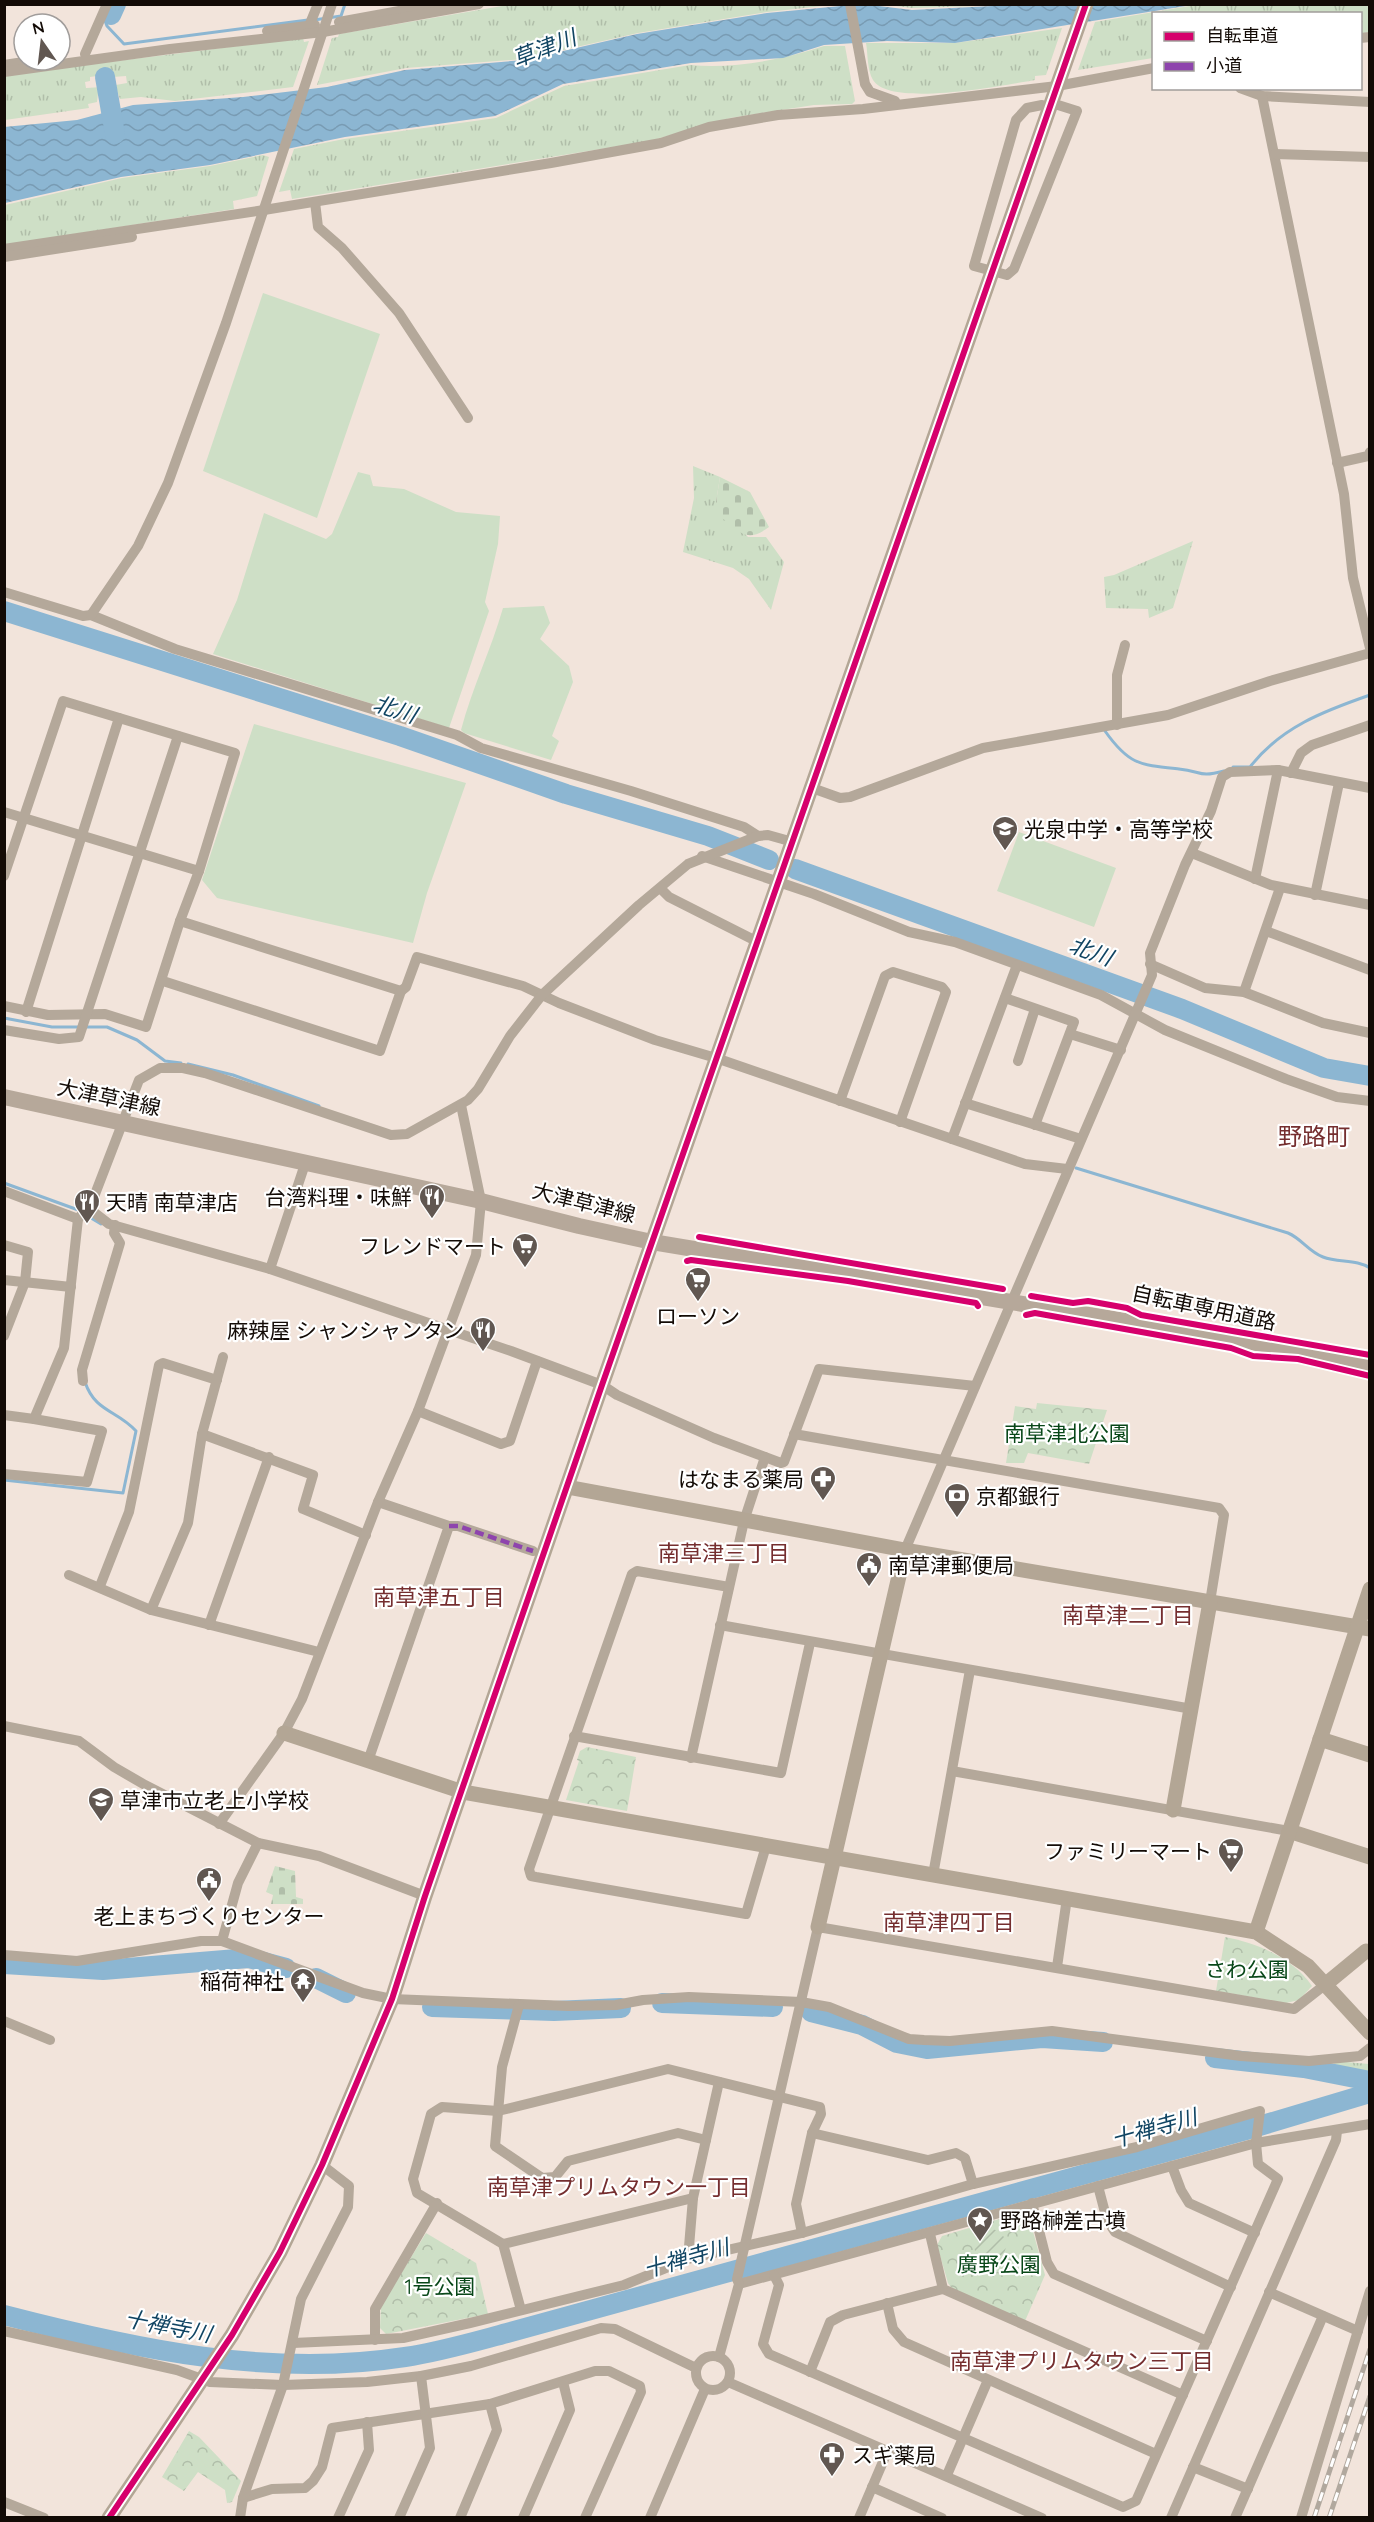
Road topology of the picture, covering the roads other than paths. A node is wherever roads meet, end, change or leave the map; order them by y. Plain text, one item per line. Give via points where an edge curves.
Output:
1 (107, 4) edge
2 (318, 4) edge
3 (333, 4) edge
4 (437, 4) edge
5 (479, 4) edge
6 (850, 4) edge
7 (1086, 4) edge
8 (339, 22) dead end
9 (316, 28) junction
10 (85, 54) junction
11 (72, 56) edge
12 (1152, 68) edge
13 (4, 72) edge
14 (1057, 86) junction
15 (1246, 90) edge
16 (1262, 96) junction
17 (1370, 102) edge
18 (903, 103) junction
19 (1042, 105) dead end
20 (1058, 105) dead end
21 (1275, 154) junction
22 (1370, 157) edge
23 (315, 202) junction
24 (264, 210) junction
25 (259, 223) junction
26 (4, 249) edge
27 (4, 257) edge
28 (993, 271) junction
29 (468, 418) dead end
30 (1369, 457) edge
31 (1337, 462) junction
32 (4, 592) edge
33 (91, 615) junction
34 (1125, 645) dead end
35 (1370, 648) edge
36 (1370, 653) edge
37 (119, 718) junction
38 (1117, 725) junction
39 (1370, 725) edge
40 (178, 736) junction
41 (1278, 770) junction
42 (1291, 773) junction
43 (1339, 783) junction
44 (812, 788) junction
45 (1370, 788) edge
46 (4, 812) edge
47 (23, 818) junction
48 (83, 835) junction
49 (756, 837) junction
50 (791, 848) junction
51 (1192, 853) junction
52 (140, 854) junction
53 (706, 855) junction
54 (199, 871) junction
55 (4, 876) edge
56 (1255, 879) junction
57 (780, 880) junction
58 (1280, 888) junction
59 (661, 889) junction
60 (1315, 895) junction
61 (1370, 905) edge
62 (180, 921) junction
63 (1266, 931) junction
64 (758, 942) junction
65 (1150, 964) junction
66 (1017, 965) junction
67 (1370, 970) edge
68 (163, 981) junction
69 (401, 991) junction
70 (1244, 992) junction
71 (543, 995) junction
72 (1005, 998) junction
73 (4, 1006) edge
74 (1035, 1009) junction
75 (26, 1012) junction
76 (1137, 1013) junction
77 (88, 1014) junction
78 (4, 1030) edge
79 (1370, 1033) edge
80 (1070, 1034) junction
81 (1121, 1050) junction
82 (716, 1058) junction
83 (1018, 1061) dead end
84 (4, 1097) edge
85 (840, 1101) junction
86 (1370, 1101) edge
87 (965, 1103) junction
88 (461, 1105) junction
89 (121, 1122) junction
90 (900, 1122) junction
91 (1035, 1125) junction
92 (952, 1139) junction
93 (1081, 1139) junction
94 (305, 1164) junction
95 (1067, 1169) junction
96 (4, 1191) edge
97 (481, 1201) junction
98 (87, 1208) junction
99 (78, 1219) junction
100 (115, 1225) junction
101 (652, 1242) junction
102 (4, 1245) edge
103 (270, 1269) junction
104 (4, 1280) edge
105 (25, 1282) junction
106 (71, 1287) junction
107 (1010, 1303) junction
108 (447, 1330) junction
109 (4, 1336) edge
110 (223, 1358) dead end
111 (537, 1361) junction
112 (1370, 1367) edge
113 (217, 1380) junction
114 (83, 1381) dead end
115 (602, 1385) junction
116 (975, 1386) junction
117 (418, 1411) junction
118 (4, 1415) edge
119 (34, 1419) junction
120 (202, 1434) junction
121 (794, 1434) junction
122 (269, 1457) junction
123 (765, 1457) junction
124 (943, 1459) junction
125 (4, 1474) edge
126 (567, 1487) junction
127 (378, 1502) junction
128 (744, 1521) junction
129 (448, 1526) junction
130 (366, 1535) junction
131 (905, 1550) junction
132 (533, 1551) dead end
133 (69, 1575) dead end
134 (100, 1586) junction
135 (729, 1587) junction
136 (1370, 1589) edge
137 (1210, 1602) junction
138 (151, 1610) junction
139 (209, 1625) junction
140 (720, 1625) junction
141 (1363, 1628) edge
142 (810, 1643) junction
143 (319, 1652) junction
144 (880, 1654) junction
145 (970, 1670) junction
146 (1192, 1709) junction
147 (4, 1726) edge
148 (284, 1733) junction
149 (574, 1737) junction
150 (1320, 1739) junction
151 (1370, 1755) edge
152 (691, 1758) junction
153 (368, 1761) junction
154 (952, 1771) junction
155 (463, 1792) junction
156 (549, 1807) junction
157 (1173, 1810) junction
158 (219, 1824) junction
159 (1289, 1832) junction
160 (258, 1843) junction
161 (766, 1846) junction
162 (1370, 1857) edge
163 (834, 1858) junction
164 (933, 1875) junction
165 (425, 1896) junction
166 (1067, 1898) junction
167 (818, 1926) junction
168 (1256, 1932) junction
169 (222, 1941) junction
170 (1370, 1952) edge
171 (4, 1954) edge
172 (1057, 1967) junction
173 (1326, 1984) junction
174 (392, 1999) junction
175 (801, 2002) junction
176 (519, 2005) junction
177 (4, 2021) edge
178 (1370, 2033) edge
179 (50, 2040) dead end
180 (1370, 2048) edge
181 (719, 2082) junction
182 (780, 2097) junction
183 (498, 2111) junction
184 (1370, 2124) edge
185 (1337, 2131) junction
186 (812, 2133) junction
187 (706, 2140) junction
188 (1256, 2143) junction
189 (322, 2165) junction
190 (1172, 2166) junction
191 (973, 2184) junction
192 (1098, 2186) junction
193 (693, 2198) junction
194 (1032, 2203) junction
195 (437, 2204) junction
196 (802, 2233) junction
197 (1255, 2233) junction
198 (930, 2234) junction
199 (502, 2244) junction
200 (744, 2251) junction
201 (687, 2259) junction
202 (774, 2275) junction
203 (738, 2282) junction
204 (1231, 2287) junction
205 (943, 2289) junction
206 (1370, 2291) edge
207 (1269, 2292) junction
208 (887, 2303) junction
209 (520, 2310) junction
210 (1323, 2316) junction
211 (4, 2331) edge
212 (1358, 2331) junction
213 (375, 2340) junction
214 (1207, 2341) junction
215 (292, 2348) junction
216 (719, 2357) junction
217 (696, 2368) junction
218 (810, 2372) junction
219 (421, 2376) junction
220 (202, 2379) junction
221 (988, 2380) junction
222 (562, 2382) junction
223 (728, 2382) junction
224 (283, 2385) junction
225 (705, 2389) junction
226 (1183, 2395) junction
227 (490, 2404) junction
228 (427, 2415) junction
229 (367, 2422) junction
230 (962, 2439) junction
231 (888, 2450) junction
232 (1156, 2454) junction
233 (1193, 2467) junction
234 (947, 2475) junction
235 (872, 2487) junction
236 (1248, 2489) junction
237 (243, 2498) junction
238 (4, 2502) edge
239 (929, 2515) edge
240 (44, 2517) edge
241 (109, 2517) edge
242 (240, 2517) edge
243 (338, 2517) edge
244 (399, 2517) edge
245 (460, 2517) edge
246 (523, 2517) edge
247 (585, 2517) edge
248 (650, 2517) edge
249 (859, 2517) edge
250 (942, 2517) edge
251 (1042, 2517) edge
252 (1171, 2517) edge
253 (1236, 2517) edge
254 (1301, 2517) edge

1 - 10 street
2 - 9 street
3 - 9 street
4 - 8 street
5 - 9 street
6 - 18 street via 862,76 870,92
7 - 14 street
9 - 10 street
9 - 13 street
9 - 24 street via 319,47
10 - 11 street
12 - 14 street
14 - 18 street
14 - 28 street
15 - 16 street
16 - 17 street
16 - 21 street
18 - 23 street via 814,110 727,124 661,143
19 - 28 street via 1027,108 1016,120 974,266
20 - 28 street via 1077,111 1071,133 1014,269 1007,275
21 - 22 street
21 - 31 street
23 - 24 street
23 - 29 street via 318,227 399,313
24 - 25 street
24 - 26 street
25 - 27 street via 225,221
25 - 33 street via 168,483 138,546
28 - 44 street
30 - 31 street
31 - 35 street via 1353,578
32 - 33 street via 83,616
33 - 49 street via 175,649 457,735 481,748 744,827
34 - 38 street via 1117,675
36 - 38 street via 1168,715
37 - 40 street
37 - 47 street via 63,701
37 - 48 street
38 - 44 street via 983,748 850,797 840,798
39 - 42 street via 1312,745 1301,753
40 - 52 street
40 - 54 street via 235,753
41 - 42 street
41 - 51 street via 1230,772 1222,777
41 - 56 street
42 - 43 street
43 - 45 street
43 - 60 street
44 - 50 street
46 - 47 street
47 - 48 street
47 - 55 street
48 - 52 street
48 - 75 street
49 - 50 street via 768,835
49 - 53 street
50 - 57 street
51 - 56 street
51 - 65 street via 1150,953
52 - 54 street
52 - 77 street
53 - 57 street
53 - 59 street via 688,864
54 - 62 street
56 - 58 street
57 - 64 street
57 - 66 street via 909,932 955,942
58 - 60 street
58 - 63 street
59 - 64 street via 669,897
59 - 71 street
60 - 61 street
62 - 68 street
62 - 69 street
63 - 67 street
63 - 70 street
64 - 82 street
65 - 70 street via 1205,988
65 - 76 street via 1152,975
66 - 72 street
66 - 76 street via 1101,995
68 - 69 street via 380,1051
68 - 77 street via 146,1027 105,1014
69 - 71 street via 417,957
70 - 79 street via 1323,1023
71 - 82 street via 655,1040
71 - 88 street via 510,1036 478,1089
72 - 74 street
72 - 87 street
73 - 75 street
74 - 80 street via 1074,1022
74 - 83 street
75 - 77 street
76 - 81 street
76 - 86 street via 1165,1030 1286,1079 1337,1096
77 - 78 street via 79,1037 59,1039
80 - 81 street
80 - 91 street
81 - 93 street
82 - 85 street
82 - 101 street
84 - 89 main road, 大津草津線
85 - 90 street
85 - 90 street via 885,976 893,972 942,987 946,992
87 - 91 street
87 - 92 street
88 - 89 street via 407,1134 391,1135 238,1082 160,1068 139,1080
88 - 97 street
89 - 94 main road, 大津草津線
89 - 98 street
90 - 92 street
91 - 93 street
92 - 95 street via 1025,1164
93 - 95 street
94 - 97 main road, 大津草津線
94 - 103 street
95 - 107 street
96 - 99 street
97 - 101 main road, 大津草津線
97 - 108 street via 476,1255
98 - 99 street
98 - 100 street
99 - 106 street
100 - 103 street
100 - 114 street via 114,1233 120,1243 82,1370
101 - 107 main road, 大津草津線
101 - 115 street
102 - 105 street via 28,1252
103 - 108 street
104 - 105 street
105 - 106 street
105 - 109 street
106 - 119 street via 64,1348
107 - 112 main road, 大津草津線 via 1257,1343
107 - 116 street
108 - 111 street
108 - 117 street
110 - 113 street
111 - 115 street
111 - 117 street via 510,1441 501,1444
113 - 120 street
113 - 134 street via 159,1365 129,1512
115 - 123 street via 714,1438
115 - 126 street
116 - 121 street via 819,1370
116 - 124 street
117 - 127 street
118 - 119 street
119 - 125 street via 102,1431 87,1482
120 - 122 street
120 - 138 street via 188,1523
121 - 123 street via 784,1462
121 - 124 street
122 - 130 street via 312,1474 303,1509
122 - 139 street
123 - 128 street
124 - 131 street
124 - 137 street via 1219,1508 1224,1515
126 - 128 street
126 - 155 street
127 - 129 street
127 - 130 street
128 - 131 street
128 - 135 street
129 - 132 street
129 - 153 street
130 - 143 street
131 - 137 street
131 - 144 street
133 - 134 street
134 - 138 street
135 - 140 street
135 - 149 street via 637,1571 632,1574
136 - 141 street
137 - 141 street
137 - 146 street
138 - 139 street
139 - 143 street
140 - 142 street
140 - 152 street
141 - 150 street
142 - 144 street
142 - 152 street via 781,1773
143 - 148 street via 302,1700
144 - 145 street
144 - 163 street
145 - 146 street
145 - 154 street
146 - 157 street
147 - 158 street via 79,1741 114,1767
148 - 153 street
148 - 158 street
149 - 152 street
149 - 156 street
150 - 151 street
150 - 159 street
153 - 155 street
154 - 157 street
154 - 164 street
155 - 156 street
155 - 165 street
156 - 161 street
156 - 161 street via 528,1869 531,1876 746,1914
157 - 159 street
158 - 160 street
159 - 162 street
159 - 168 street
160 - 165 street via 319,1856
160 - 169 street via 238,1883
161 - 163 street
163 - 164 street
163 - 167 street
164 - 166 street
165 - 174 street
166 - 168 street
166 - 172 street
167 - 172 street
167 - 175 street
168 - 173 street via 1292,1954
169 - 171 street via 77,1961
169 - 174 street via 363,1993
170 - 173 street via 1366,1951
172 - 173 street via 1294,2009
173 - 178 street
174 - 176 street
174 - 189 street
175 - 176 street via 689,1997 616,2005
175 - 180 street via 829,2007 899,2035 924,2040 1052,2031 1240,2056 1309,2061 1360,2056
175 - 182 street
176 - 183 street via 502,2067
177 - 179 street
181 - 182 street
181 - 183 street via 668,2069
181 - 187 street
182 - 186 street via 820,2107 821,2114
182 - 200 street
183 - 187 street via 495,2146 542,2178 555,2177 568,2161 678,2133
183 - 195 street via 442,2107 431,2114 413,2179 417,2193
184 - 185 street
185 - 188 street
185 - 207 street
186 - 191 street via 928,2160 956,2153 965,2158
186 - 196 street via 796,2204
187 - 193 street
188 - 190 street
188 - 191 street via 1260,2111 1137,2147
188 - 197 street via 1258,2164 1278,2179
189 - 215 street via 348,2186 348,2208 301,2299
189 - 220 street via 280,2252
190 - 192 street
190 - 197 street via 1189,2203
191 - 196 street
192 - 194 street
192 - 204 street via 1107,2220 1115,2232
193 - 199 street
193 - 201 street
194 - 198 street
194 - 214 street via 1047,2262 1054,2274
195 - 199 street
195 - 213 street via 375,2309
196 - 200 street
197 - 204 street
198 - 202 street
198 - 205 street
199 - 209 street
200 - 201 street
200 - 203 street
201 - 209 street via 624,2285
202 - 203 street
202 - 218 street via 779,2285 764,2350
203 - 216 street
204 - 214 street
205 - 208 street
205 - 226 street
206 - 212 street
207 - 210 street
207 - 233 street
208 - 218 street via 830,2322
208 - 221 street via 893,2329 904,2342
209 - 213 street via 404,2338
210 - 212 street
210 - 236 street
211 - 220 street
212 - 254 street
213 - 215 street
214 - 226 street
215 - 224 street
216 - 217 street via 703,2359
216 - 223 street via 730,2368
217 - 219 street via 615,2329 602,2328 471,2366
217 - 225 street via 697,2380
218 - 230 street
219 - 224 street
219 - 228 street
220 - 224 street
220 - 241 street
221 - 230 street
221 - 232 street
222 - 227 street
222 - 246 street via 570,2410
222 - 247 street via 609,2371 640,2386 641,2392
223 - 225 street via 717,2390
223 - 231 street
224 - 237 street
225 - 248 street
226 - 232 street
227 - 228 street
227 - 245 street via 497,2430
228 - 229 street
228 - 244 street via 430,2448
229 - 237 street via 332,2428 322,2467 305,2488 272,2489
229 - 243 street via 369,2450
230 - 232 street via 1123,2507 1136,2501
230 - 234 street
231 - 234 street
231 - 235 street
233 - 236 street
233 - 252 street
234 - 251 street
235 - 239 street
235 - 249 street
236 - 253 street
237 - 242 street
238 - 240 street
239 - 250 street

